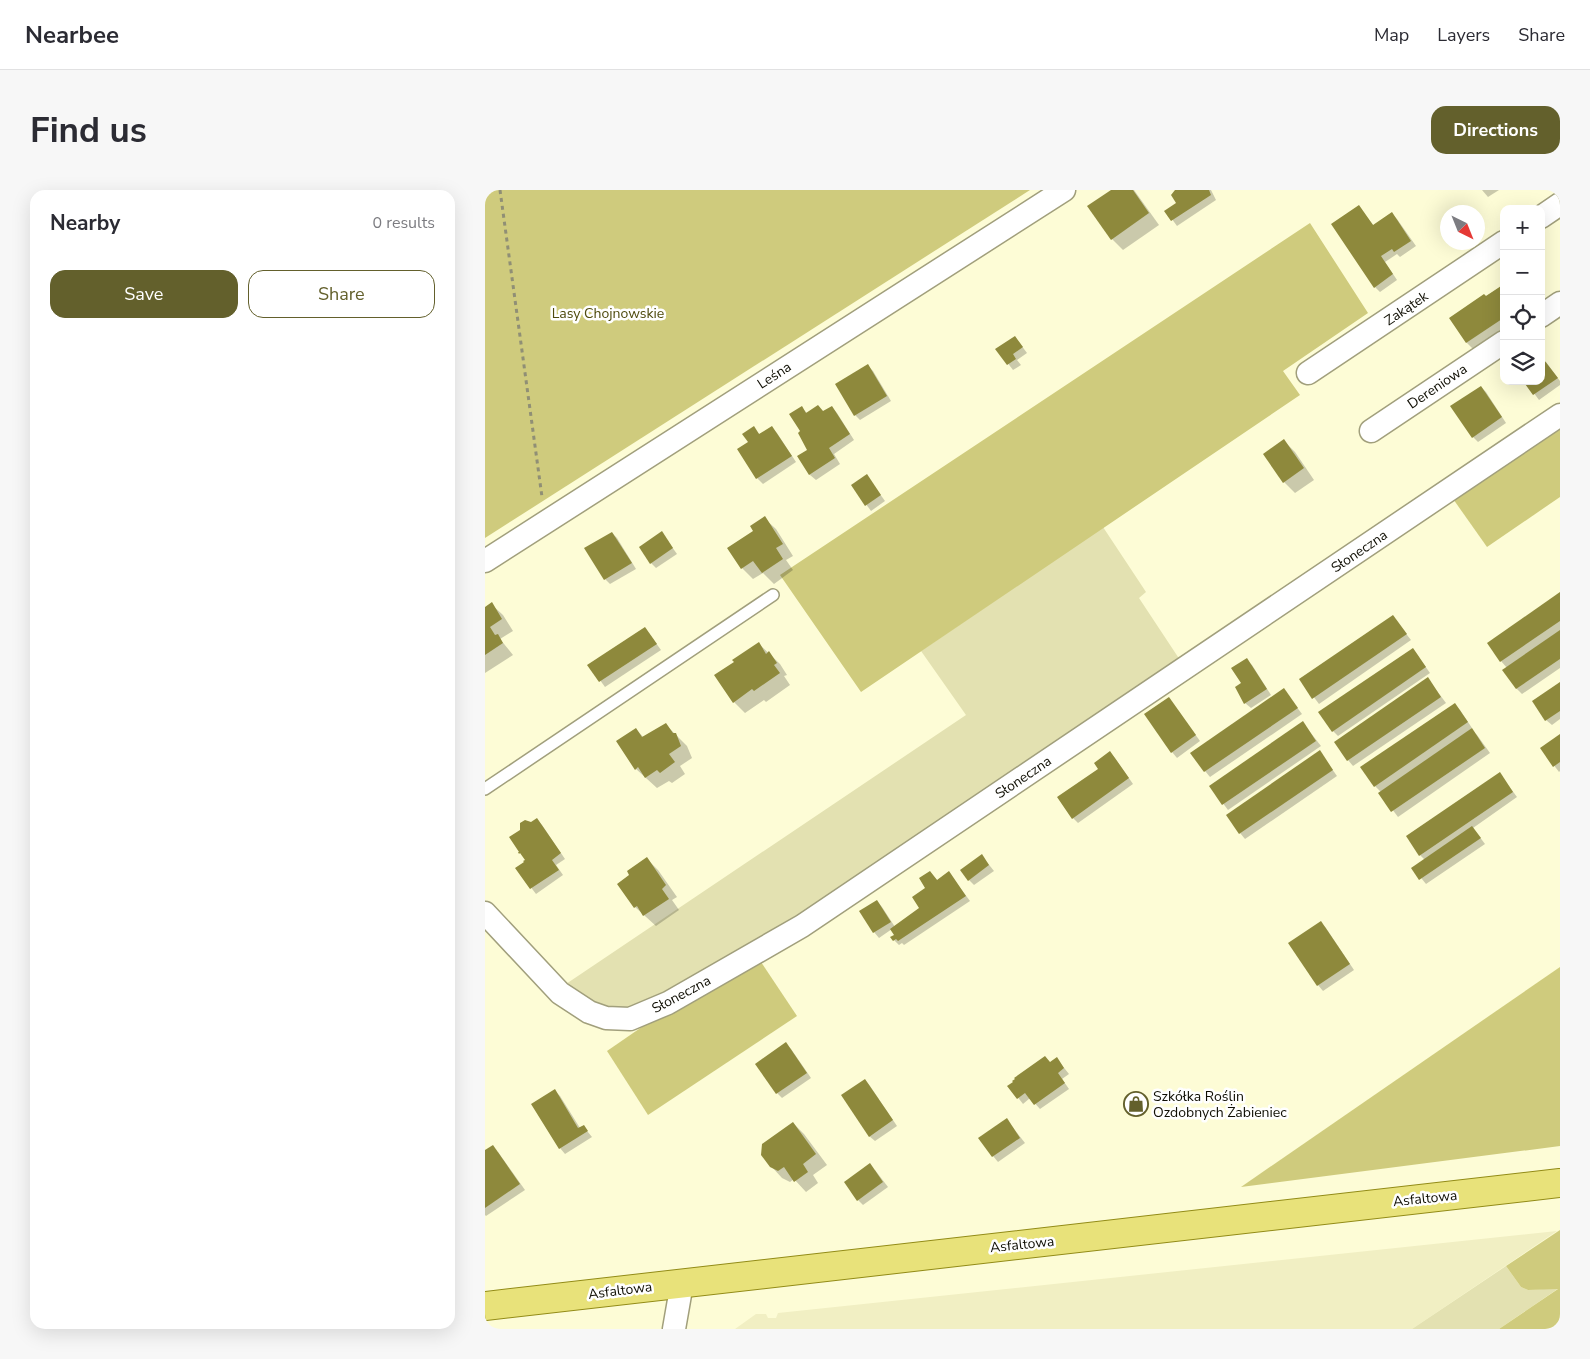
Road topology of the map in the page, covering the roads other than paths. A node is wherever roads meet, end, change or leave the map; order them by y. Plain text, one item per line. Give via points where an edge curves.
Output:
1 (1064, 190) edge
2 (1560, 204) edge
3 (1545, 214) edge
4 (1500, 245) edge
5 (1560, 303) edge
6 (1545, 313) edge
7 (1500, 345) edge
8 (1308, 374) dead end
9 (1560, 415) edge
10 (1371, 431) dead end
11 (485, 560) edge
12 (773, 595) dead end
13 (485, 789) edge
14 (485, 913) edge
15 (1560, 1183) edge
16 (682, 1283) junction
17 (485, 1306) edge
18 (674, 1329) edge

1 - 11 street, Leśna
2 - 3 street
4 - 8 street, Zakątek
5 - 6 street
7 - 10 street, Dereniowa
9 - 14 street, Słoneczna via 802,926 668,1003 630,1019 606,1018 589,1012 560,993
12 - 13 lane
15 - 16 main road, Asfaltowa
16 - 17 main road, Asfaltowa
16 - 18 street

